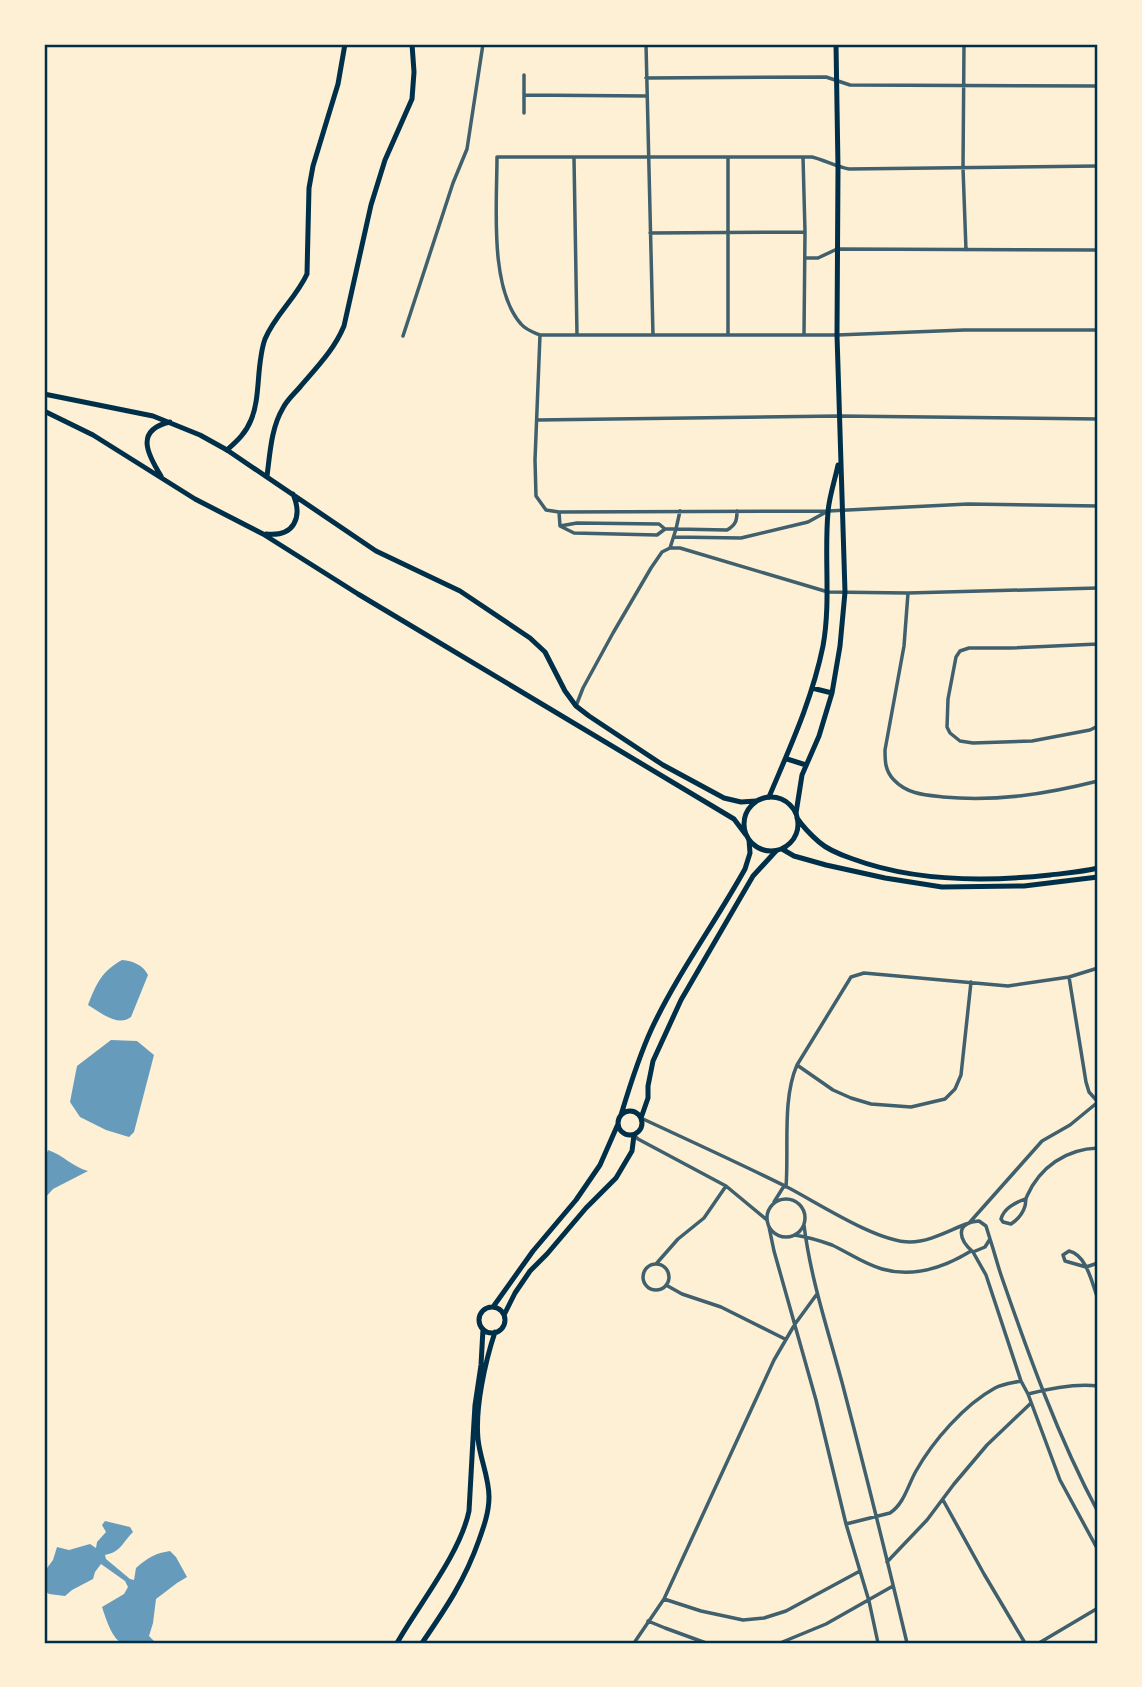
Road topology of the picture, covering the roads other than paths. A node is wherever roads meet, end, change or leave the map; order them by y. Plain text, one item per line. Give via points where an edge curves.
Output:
1 (345, 44) edge
2 (412, 44) edge
3 (483, 44) edge
4 (530, 44) edge
5 (605, 44) edge
6 (646, 44) edge
7 (836, 44) edge
8 (964, 44) edge
9 (524, 75) dead end
10 (646, 78) junction
11 (836, 80) junction
12 (1098, 86) edge
13 (965, 87) junction
14 (524, 95) junction
15 (647, 96) junction
16 (524, 113) dead end
17 (729, 157) junction
18 (803, 157) junction
19 (574, 158) junction
20 (648, 158) junction
21 (1098, 166) edge
22 (838, 167) junction
23 (963, 168) junction
24 (805, 232) junction
25 (650, 233) junction
26 (727, 233) junction
27 (837, 249) junction
28 (966, 250) junction
29 (1098, 250) edge
30 (805, 258) junction
31 (1098, 330) edge
32 (540, 335) junction
33 (577, 335) junction
34 (653, 335) junction
35 (728, 335) junction
36 (804, 335) junction
37 (837, 335) junction
38 (404, 336) dead end
39 (44, 394) edge
40 (44, 411) edge
41 (839, 416) junction
42 (1098, 419) edge
43 (537, 420) junction
44 (170, 422) junction
45 (227, 450) junction
46 (840, 459) junction
47 (267, 476) junction
48 (164, 480) junction
49 (293, 494) junction
50 (1098, 506) edge
51 (843, 510) junction
52 (680, 511) junction
53 (737, 511) junction
54 (828, 511) junction
55 (559, 512) junction
56 (560, 526) junction
57 (664, 529) junction
58 (676, 529) junction
59 (263, 534) junction
60 (674, 537) junction
61 (670, 548) junction
62 (1098, 588) edge
63 (828, 592) junction
64 (845, 592) junction
65 (908, 593) junction
66 (1098, 643) edge
67 (1098, 671) edge
68 (812, 688) junction
69 (831, 693) junction
70 (576, 706) junction
71 (1098, 726) edge
72 (787, 758) junction
73 (806, 765) junction
74 (1098, 781) edge
75 (769, 797) junction
76 (756, 801) junction
77 (797, 816) junction
78 (747, 838) junction
79 (779, 850) junction
80 (1098, 868) edge
81 (1098, 877) edge
82 (1098, 968) edge
83 (1069, 977) junction
84 (971, 982) junction
85 (797, 1065) junction
86 (1098, 1102) edge
87 (621, 1115) junction
88 (641, 1118) junction
89 (618, 1125) junction
90 (634, 1135) junction
91 (1098, 1148) edge
92 (726, 1186) junction
93 (786, 1187) junction
94 (1025, 1199) junction
95 (797, 1203) junction
96 (774, 1204) junction
97 (767, 1220) junction
98 (968, 1223) junction
99 (804, 1225) junction
100 (769, 1227) junction
101 (795, 1235) junction
102 (806, 1237) junction
103 (990, 1239) junction
104 (972, 1251) junction
105 (1098, 1262) edge
106 (656, 1264) junction
107 (1086, 1267) junction
108 (666, 1285) junction
109 (817, 1294) junction
110 (1098, 1299) edge
111 (493, 1307) junction
112 (504, 1315) junction
113 (795, 1324) junction
114 (483, 1329) junction
115 (495, 1332) junction
116 (786, 1340) junction
117 (1021, 1381) junction
118 (1098, 1386) edge
119 (1042, 1390) junction
120 (1028, 1394) junction
121 (1031, 1404) junction
122 (943, 1500) junction
123 (1098, 1513) edge
124 (876, 1516) junction
125 (846, 1524) junction
126 (1098, 1550) edge
127 (887, 1562) junction
128 (860, 1571) junction
129 (893, 1586) junction
130 (664, 1599) junction
131 (869, 1601) junction
132 (1098, 1608) edge
133 (648, 1621) junction
134 (397, 1643) edge
135 (422, 1643) edge
136 (634, 1643) edge
137 (706, 1643) edge
138 (780, 1643) edge
139 (878, 1643) edge
140 (907, 1643) edge
141 (1025, 1643) edge
142 (1039, 1643) edge

1 - 45 main road via 309,188 307,274 266,337 252,419
2 - 47 main road via 412,99 371,205 344,326 325,359 284,405 271,443
3 - 38 street via 467,149
4 - 5 street
5 - 6 street
6 - 10 street
7 - 11 main road
8 - 13 street
9 - 14 street
10 - 11 street
10 - 15 street
11 - 13 street via 850,86
11 - 22 main road
12 - 13 street
13 - 23 street
14 - 15 street
14 - 16 street
15 - 20 street
17 - 18 street
17 - 20 street
17 - 26 street
18 - 22 street
18 - 24 street
19 - 20 street
19 - 32 street via 497,158 500,279 521,324
19 - 33 street
20 - 25 street
21 - 23 street
22 - 23 street
22 - 27 main road
23 - 28 street
24 - 26 street
24 - 30 street
25 - 26 street
25 - 34 street
26 - 35 street
27 - 28 street
27 - 30 street via 818,258
27 - 37 main road
28 - 29 street
30 - 36 street
31 - 37 street
32 - 33 street
32 - 43 street
33 - 34 street
34 - 35 street
35 - 36 street
36 - 37 street
37 - 41 main road
39 - 44 main road
40 - 48 main road via 93,435
41 - 42 street
41 - 43 street
41 - 46 main road
43 - 55 street via 536,496 547,510
44 - 45 main road
44 - 48 main road via 152,430 147,447
45 - 47 main road
46 - 51 main road
46 - 54 main road
47 - 49 main road
48 - 59 main road
49 - 59 main road via 298,506 296,520 276,536
49 - 70 main road via 376,551 460,591 530,638 544,652
50 - 51 street via 968,504
51 - 54 street
51 - 64 main road
52 - 53 street
52 - 55 street
52 - 58 street
53 - 54 street
53 - 58 street via 737,522 727,530
54 - 60 street via 808,522 741,538
54 - 63 main road
55 - 56 street
56 - 57 street via 659,524
56 - 57 street via 574,533 657,535
57 - 58 street
58 - 60 street
59 - 78 main road via 734,819
60 - 61 street
61 - 63 street
61 - 70 street via 651,568
62 - 65 street
63 - 64 street
63 - 68 main road via 823,644
64 - 65 street
64 - 69 main road
65 - 74 street via 904,646 885,750 885,765 895,781 909,792 960,799 1026,796
66 - 67 street
66 - 71 street via 960,651 950,688 947,727 960,741 973,743 1031,741
68 - 69 main road
68 - 72 main road
69 - 73 main road
70 - 76 main road via 663,765 724,799
72 - 73 main road
72 - 75 main road
73 - 77 main road
75 - 76 main road
75 - 77 main road via 785,801
76 - 78 main road via 744,820
77 - 79 main road via 795,836
77 - 80 main road via 820,843 836,853 932,877 1013,878
78 - 79 main road via 761,849
78 - 87 main road via 750,853 745,869 653,1026
79 - 81 main road via 827,865 942,887 1024,886
79 - 88 main road via 753,876 681,1000 653,1061
82 - 83 street
83 - 84 street via 1008,986
83 - 86 street via 1086,1082
84 - 85 street via 864,973 851,977
84 - 85 street via 961,1074 945,1099 911,1107 871,1104 833,1090
85 - 93 street via 790,1089
86 - 98 street via 1042,1141
87 - 88 main road via 631,1111
87 - 89 main road
88 - 90 main road via 642,1127
88 - 93 street
89 - 90 main road via 624,1134
89 - 111 main road via 600,1165 576,1200
90 - 92 street
90 - 112 main road via 632,1151 616,1178 530,1271
91 - 94 street via 1058,1159 1040,1175
92 - 97 street
92 - 106 street via 704,1218
93 - 95 street
93 - 96 street
93 - 98 street via 895,1240 930,1239
94 - 94 street via 1007,1208 1003,1222 1015,1221
95 - 96 street via 783,1199
95 - 99 street via 805,1215
96 - 97 street
97 - 100 street
98 - 103 street via 979,1221 986,1226
98 - 104 street via 961,1235
99 - 101 street
99 - 102 street
100 - 101 street via 780,1236
100 - 113 street
101 - 102 street
102 - 104 street via 899,1272 947,1264
102 - 109 street
103 - 104 street via 985,1247
103 - 119 street
104 - 117 street via 986,1275
105 - 107 street
106 - 108 street via 669,1273
106 - 108 street via 645,1270 644,1282 654,1290
107 - 107 street via 1065,1261 1063,1255 1073,1252
107 - 110 street
108 - 116 street
109 - 113 street
109 - 124 street
111 - 112 main road
111 - 114 main road via 481,1313
112 - 115 main road via 505,1323
113 - 116 street
113 - 125 street
114 - 115 main road
114 - 134 main road via 467,1522
115 - 135 main road via 477,1426 489,1497 484,1526 468,1570
116 - 130 street
117 - 120 street
117 - 124 street via 996,1388 966,1411 937,1440 896,1509
118 - 119 street
119 - 120 street
119 - 123 street
120 - 121 street
121 - 122 street via 987,1445
121 - 126 street via 1060,1480
122 - 127 street
122 - 141 street
124 - 125 street
124 - 127 street
125 - 128 street
127 - 129 street
128 - 130 street via 764,1618 743,1620
128 - 131 street
129 - 131 street
129 - 140 street
130 - 133 street
131 - 138 street
131 - 139 street
132 - 142 street
133 - 136 street
133 - 137 street

